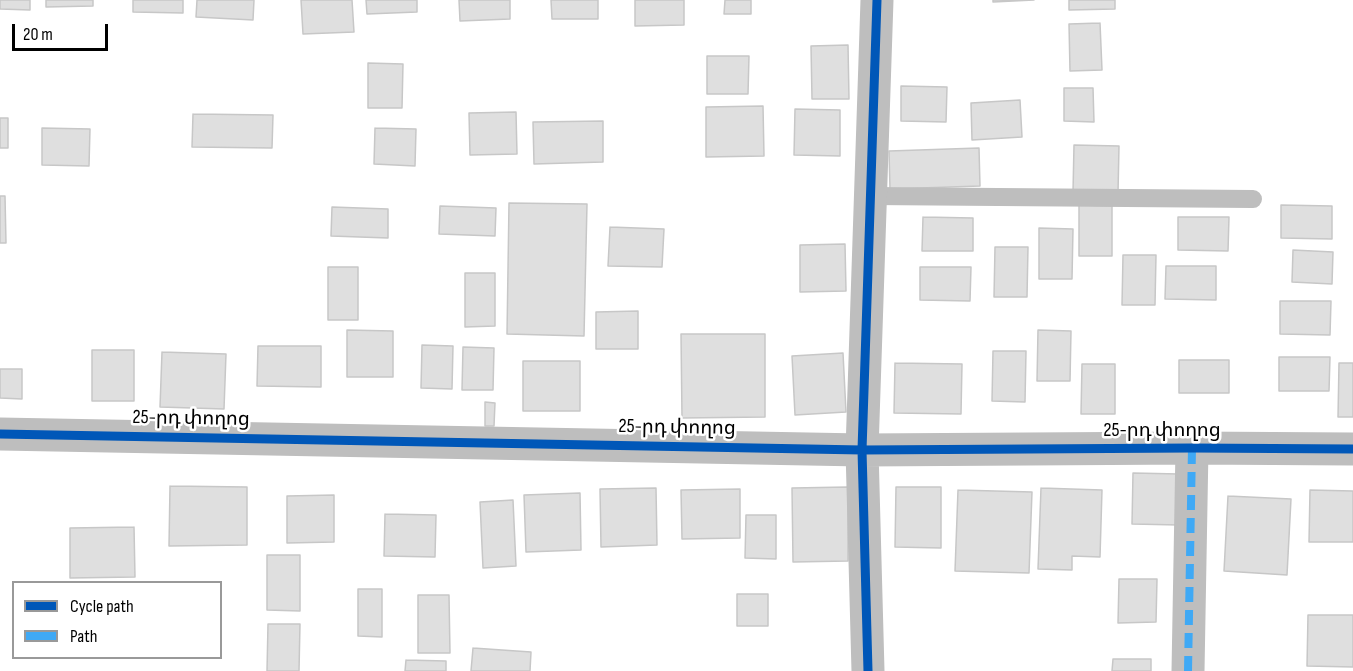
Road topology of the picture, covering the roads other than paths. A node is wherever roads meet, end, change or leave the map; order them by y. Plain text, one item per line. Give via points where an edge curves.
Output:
1 (878, 0) edge
2 (871, 196) junction
3 (1253, 199) dead end
4 (0, 434) edge
5 (1192, 448) junction
6 (1353, 449) edge
7 (862, 450) junction
8 (868, 671) edge
9 (1188, 671) edge

1 - 2 street
2 - 3 lane
2 - 7 street
4 - 7 street, 25-րդ փողոց
5 - 6 street, 25-րդ փողոց
5 - 7 street, 25-րդ փողոց
5 - 9 street
7 - 8 street

